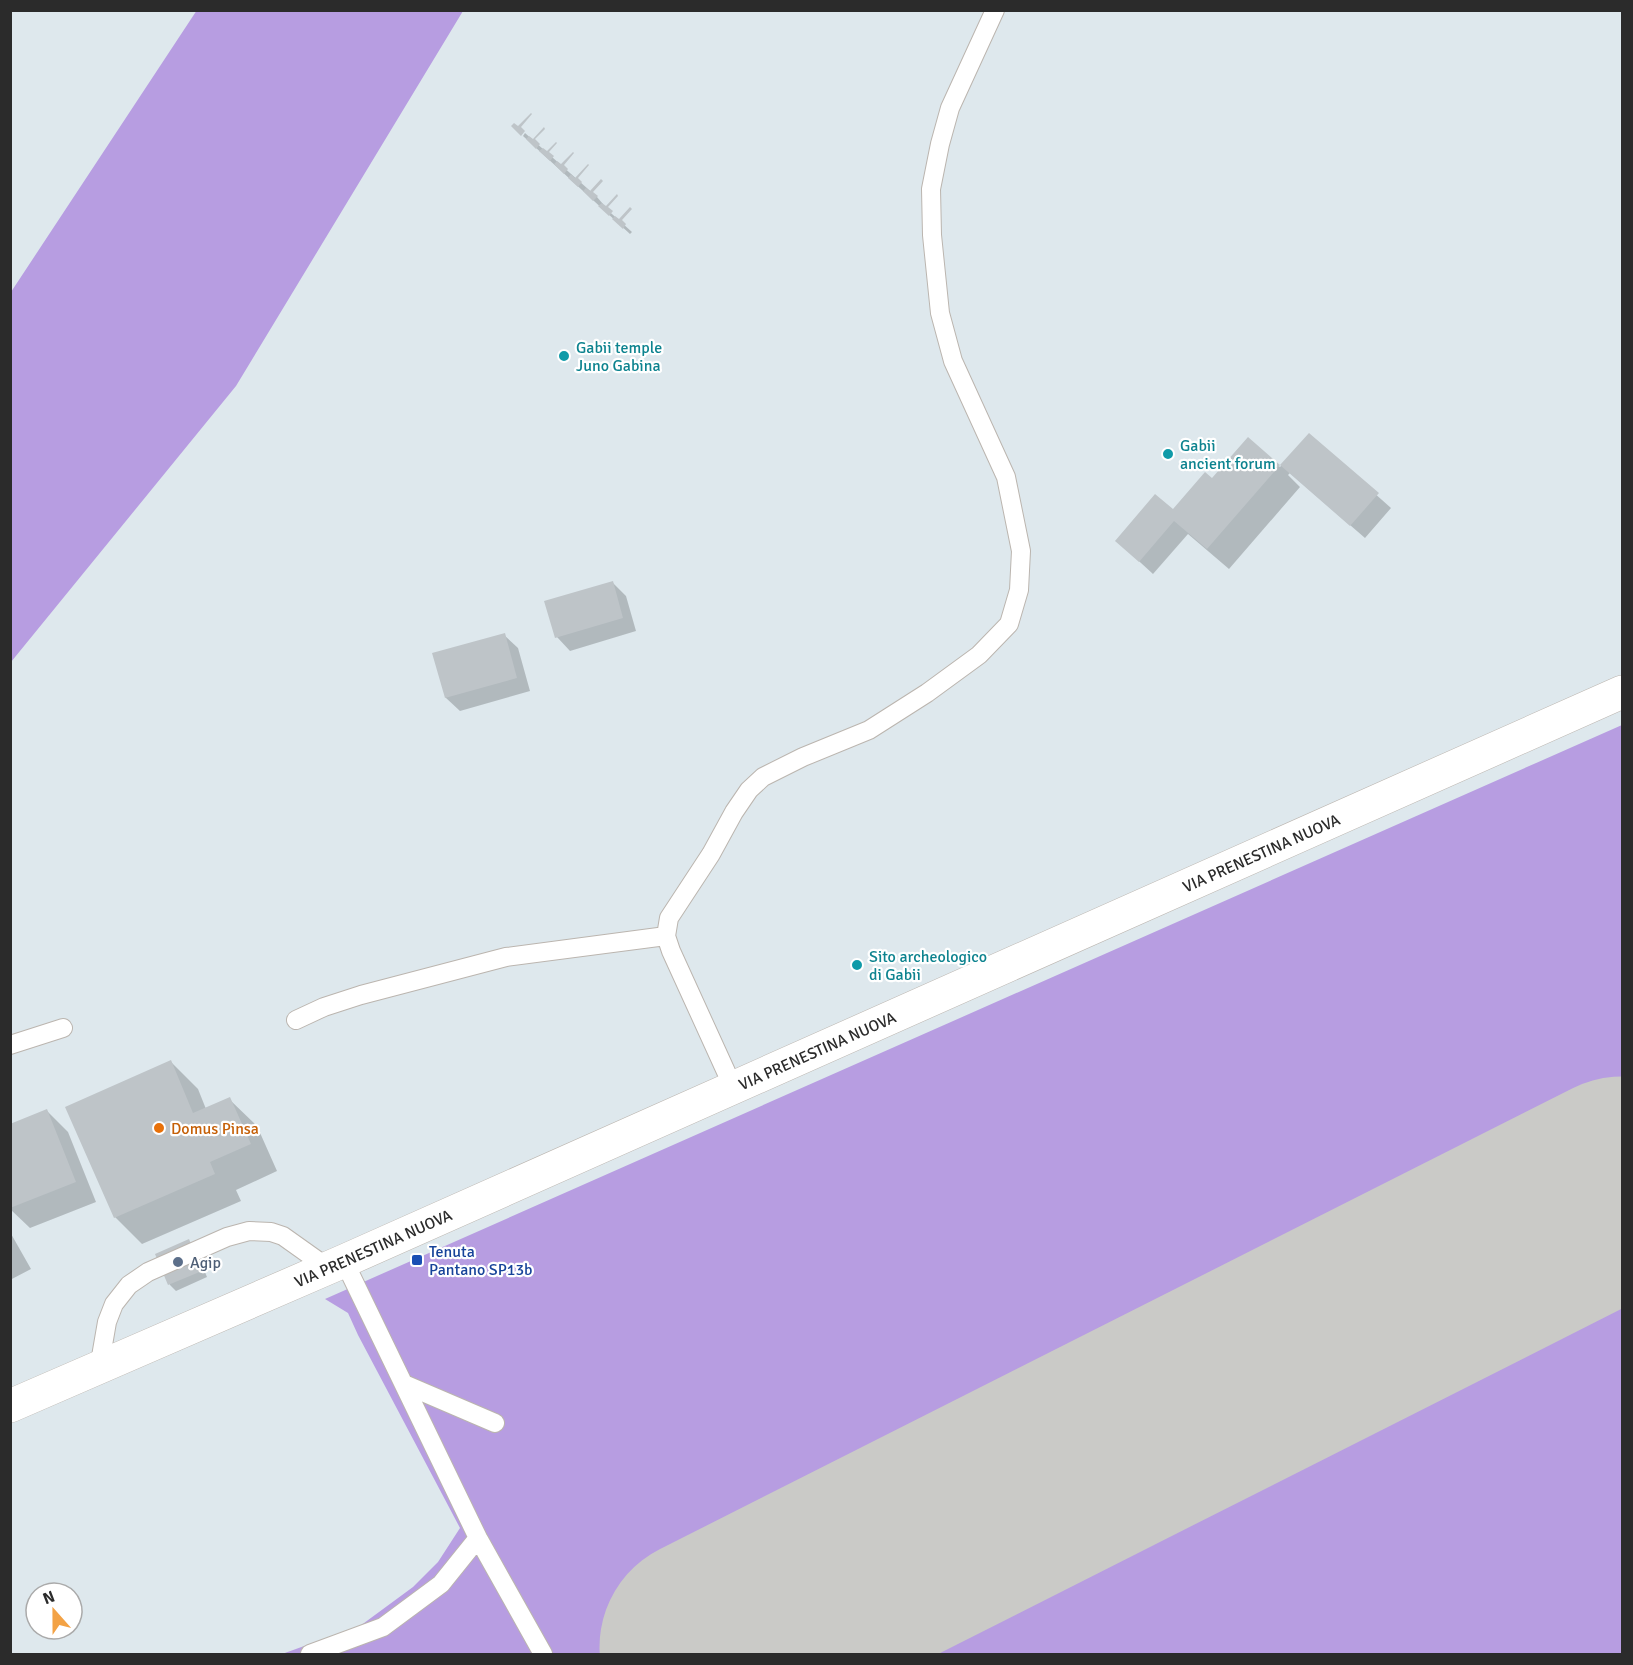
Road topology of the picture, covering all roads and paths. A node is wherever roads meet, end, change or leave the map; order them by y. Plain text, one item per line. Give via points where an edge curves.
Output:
1 (994, 10) edge
2 (1623, 692) edge
3 (666, 936) junction
4 (296, 1020) dead end
5 (63, 1029) dead end
6 (10, 1046) edge
7 (733, 1087) junction
8 (336, 1264) junction
9 (99, 1368) junction
10 (404, 1384) junction
11 (10, 1406) edge
12 (495, 1423) dead end
13 (478, 1538) junction
14 (310, 1654) edge
15 (543, 1654) edge

1 - 3 lane via 950,108 931,189 940,313 953,361 1006,477 1021,551 1019,590 1009,624 979,655 869,730 763,777 734,812 669,918
2 - 7 main road, VIA PRENESTINA NUOVA
3 - 4 lane via 506,957 360,994
3 - 7 lane
5 - 6 lane
7 - 8 main road, VIA PRENESTINA NUOVA
8 - 9 main road, VIA PRENESTINA NUOVA
8 - 9 lane via 271,1232 249,1231 227,1237 148,1272 121,1293 106,1322
8 - 10 lane
9 - 11 main road, VIA PRENESTINA NUOVA
10 - 12 lane
10 - 13 lane
13 - 14 lane via 441,1584 383,1627
13 - 15 lane

